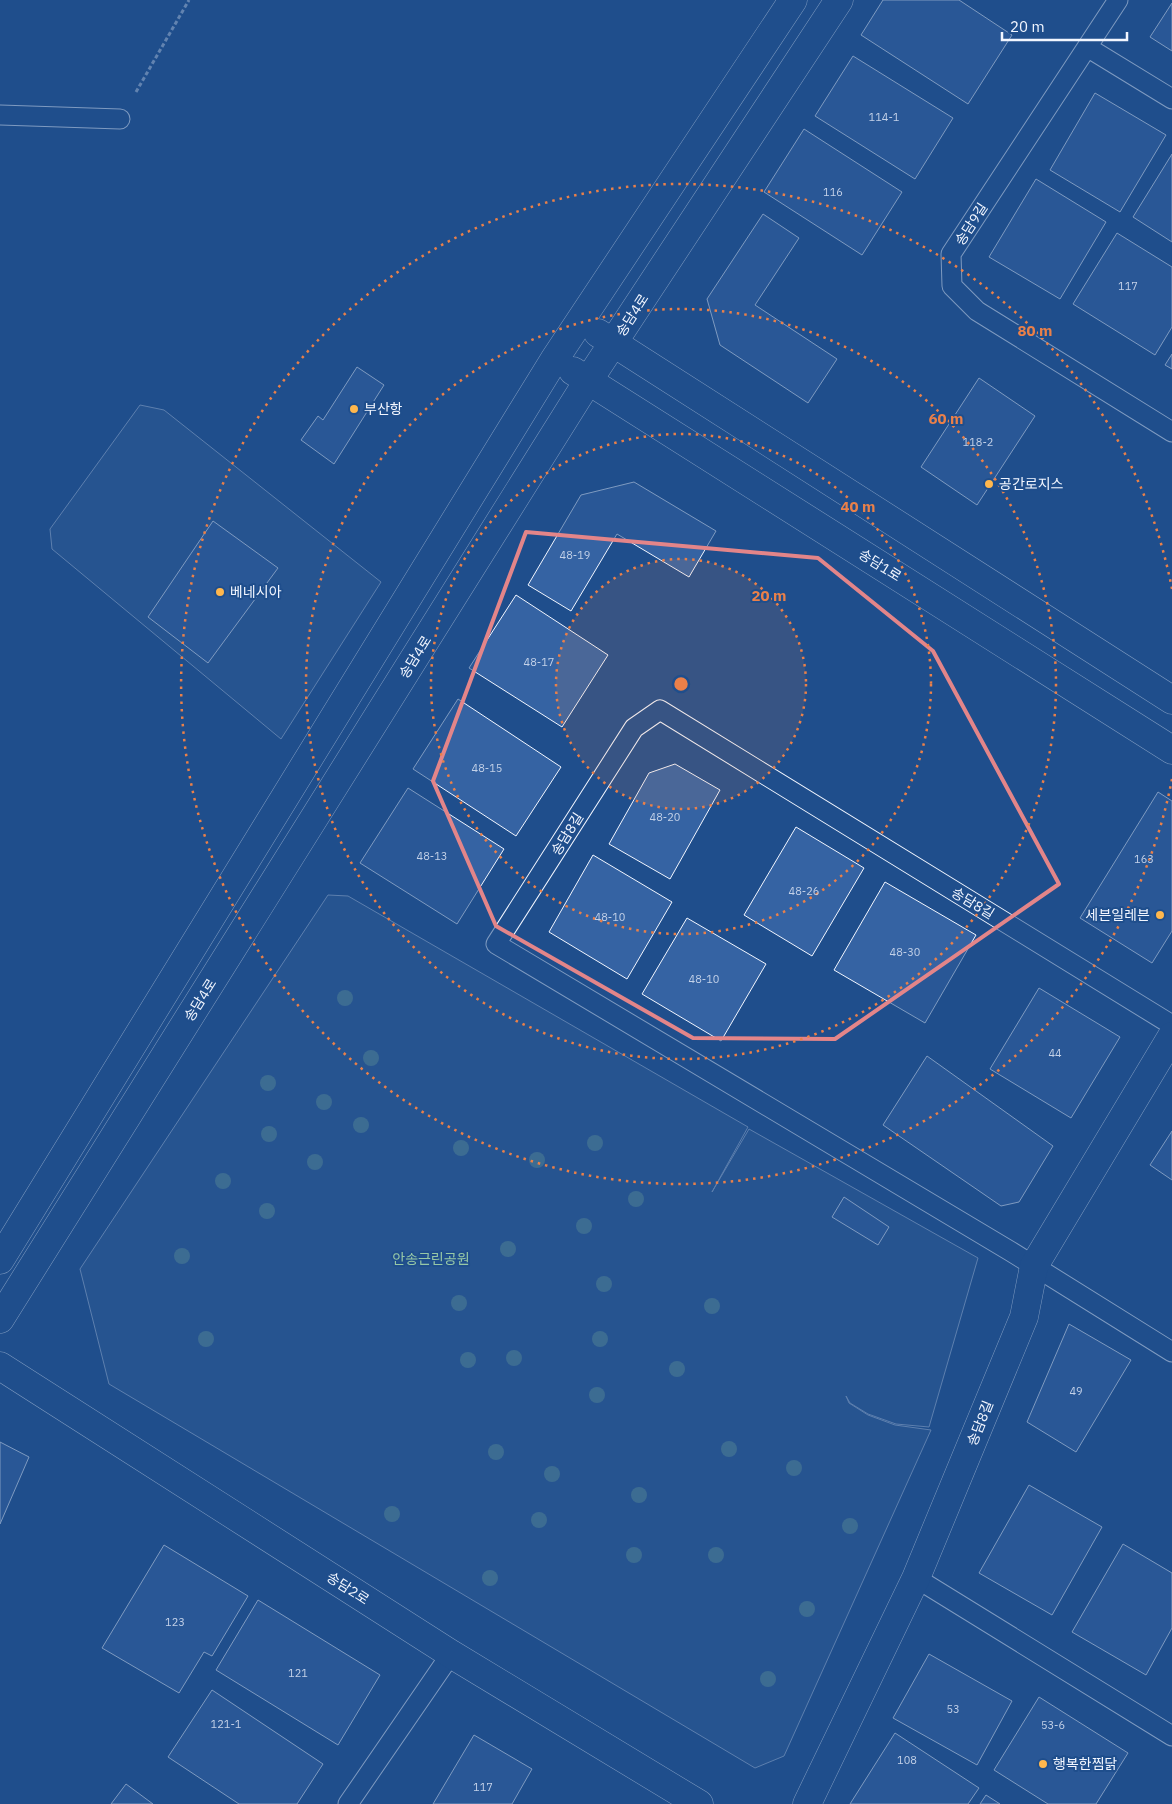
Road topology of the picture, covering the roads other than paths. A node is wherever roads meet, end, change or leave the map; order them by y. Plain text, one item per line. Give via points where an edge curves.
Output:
1 (793, 0) edge
2 (839, 0) edge
3 (1118, 0) edge
4 (1087, 47) junction
5 (1172, 99) edge
6 (0, 115) edge
7 (120, 119) road end
8 (580, 322) junction
9 (613, 343) junction
10 (554, 360) junction
11 (588, 380) junction
12 (1172, 432) edge
13 (1172, 700) edge
14 (1172, 750) edge
15 (1172, 1024) edge
16 (1172, 1036) edge
17 (0, 1260) edge
18 (1034, 1266) junction
19 (0, 1319) edge
20 (1172, 1352) edge
21 (0, 1366) edge
22 (916, 1578) junction
23 (451, 1654) junction
24 (1172, 1736) edge
25 (348, 1804) edge
26 (699, 1804) edge
27 (807, 1804) edge

1 - 8 main road
2 - 9 main road, 송담4로
3 - 4 lane, 송담9길
4 - 5 lane
4 - 12 lane, 송담9길 via 951,254 952,286 977,311
6 - 7 lane
8 - 9 main road
8 - 10 main road
9 - 11 main road, 송담4로
9 - 13 main road
10 - 11 main road, 송담1로
10 - 17 main road
11 - 14 main road, 송담1로
11 - 19 main road, 송담4로
15 - 18 lane, 송담8길 via 660,710 634,728 496,944
16 - 18 main road, 송담8길
18 - 20 lane, 송담8길
18 - 22 main road, 송담8길 via 1024,1317
21 - 23 main road, 송담2로
22 - 24 lane
22 - 27 main road, 송담8길
23 - 25 lane
23 - 26 main road, 송담2로

